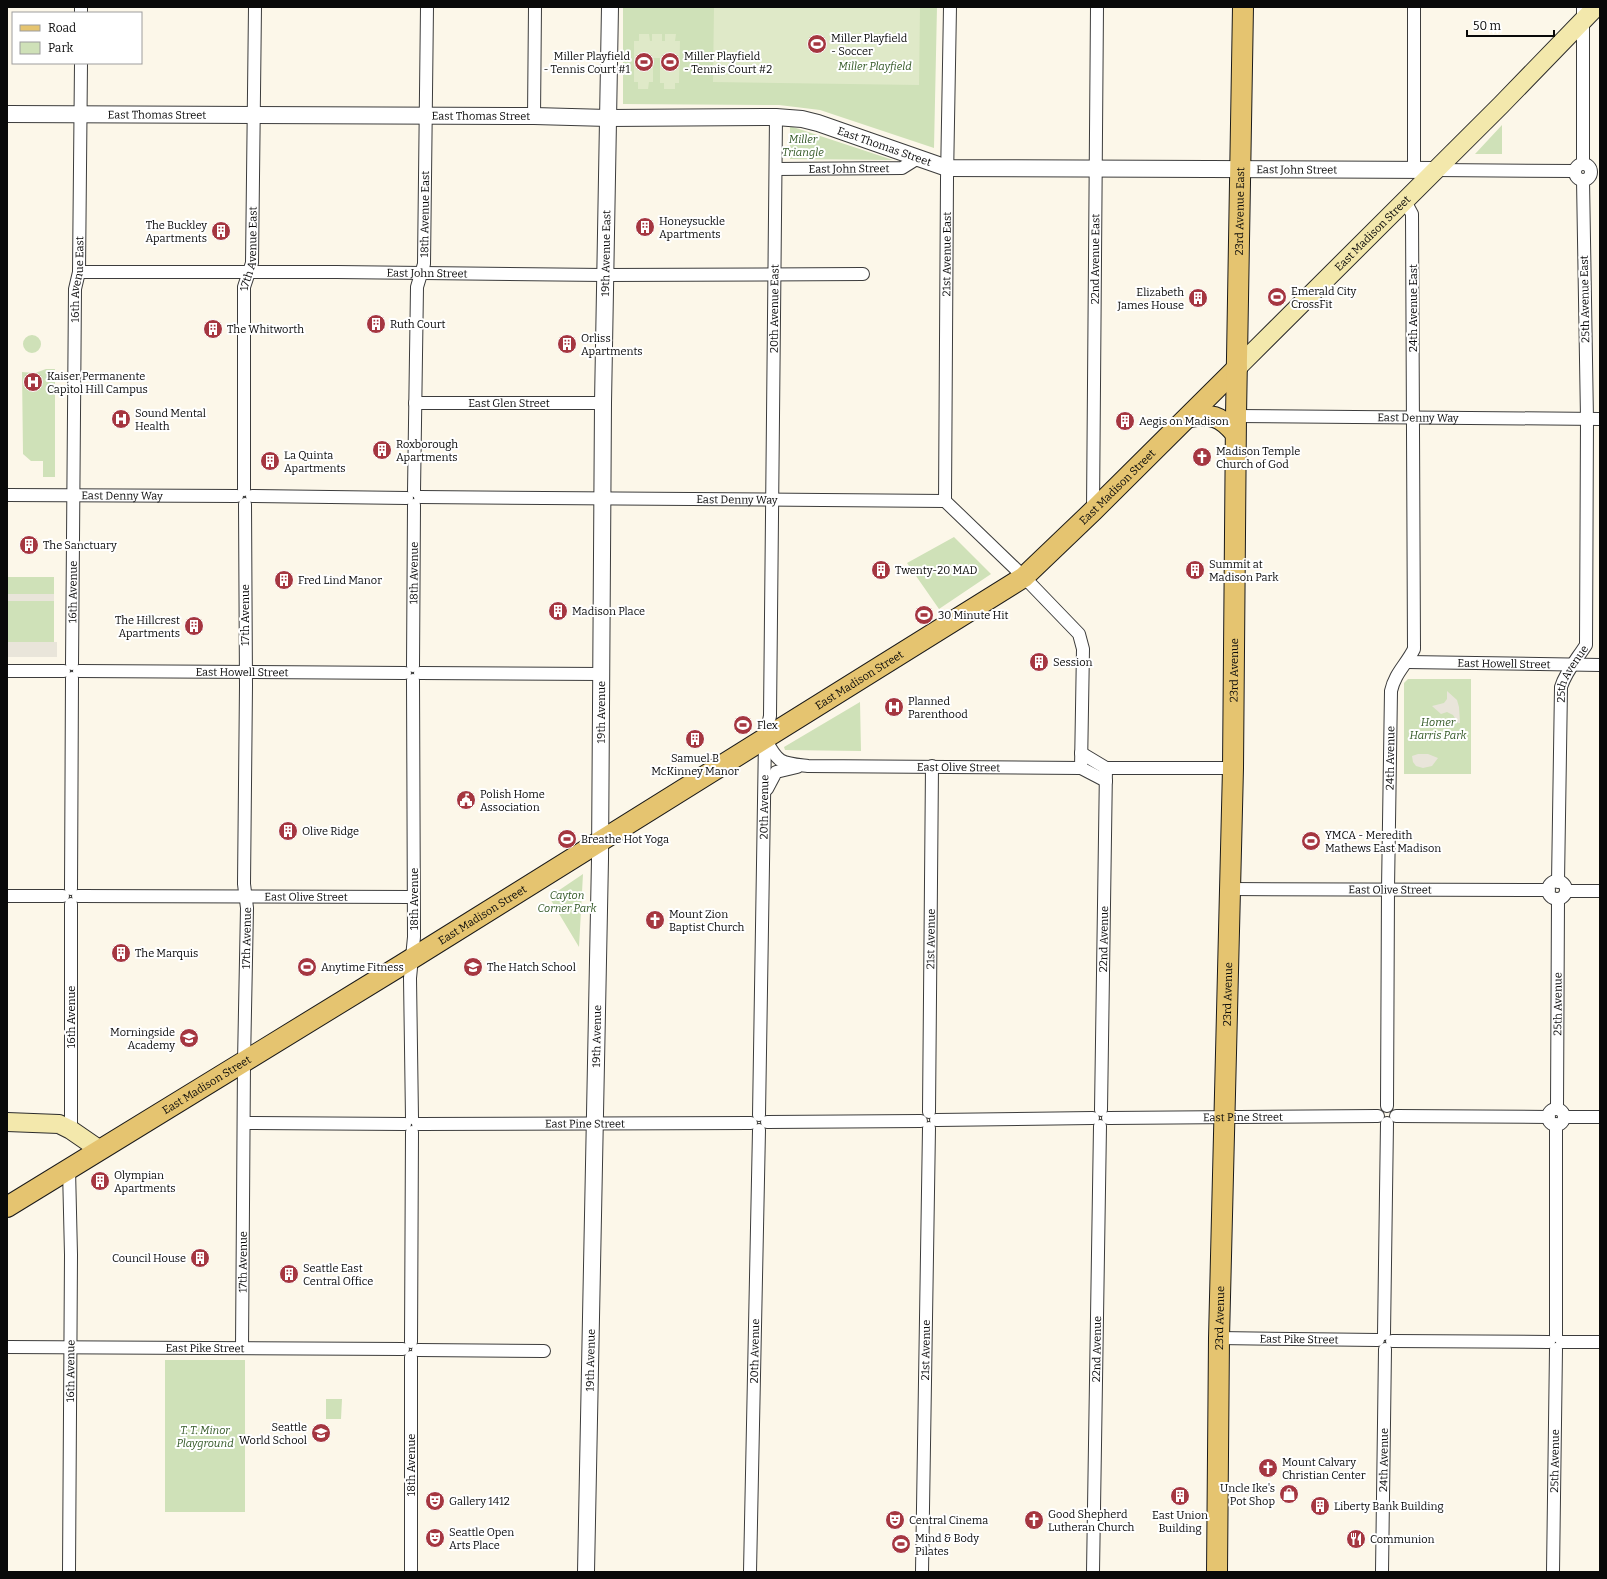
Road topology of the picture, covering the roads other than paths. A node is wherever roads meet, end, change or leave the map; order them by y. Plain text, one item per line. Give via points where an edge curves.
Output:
1 (255, 7) edge
2 (427, 7) edge
3 (535, 7) edge
4 (610, 7) edge
5 (950, 7) edge
6 (1097, 7) edge
7 (1243, 7) edge
8 (1414, 7) edge
9 (1596, 7) edge
10 (1583, 13) edge
11 (81, 64) edge
12 (7, 114) edge
13 (81, 115) junction
14 (254, 115) junction
15 (425, 116) junction
16 (534, 116) junction
17 (776, 117) junction
18 (608, 118) junction
19 (918, 158) junction
20 (947, 168) junction
21 (1096, 168) junction
22 (776, 169) junction
23 (1240, 169) junction
24 (1414, 170) junction
25 (1436, 170) junction
26 (1586, 172) edge
27 (1404, 201) junction
28 (80, 272) junction
29 (249, 272) junction
30 (421, 273) junction
31 (774, 274) junction
32 (863, 274) dead end
33 (604, 275) junction
34 (1237, 368) junction
35 (415, 403) junction
36 (602, 403) junction
37 (1189, 417) junction
38 (1414, 418) junction
39 (1587, 419) junction
40 (1600, 419) edge
41 (1236, 424) junction
42 (7, 495) edge
43 (73, 496) junction
44 (245, 497) junction
45 (414, 498) junction
46 (602, 500) junction
47 (772, 500) junction
48 (945, 501) junction
49 (1093, 511) junction
50 (1024, 577) junction
51 (1408, 662) junction
52 (1574, 664) junction
53 (1600, 664) edge
54 (7, 670) edge
55 (72, 671) junction
56 (246, 672) junction
57 (413, 673) junction
58 (602, 674) junction
59 (765, 739) junction
60 (1082, 753) junction
61 (765, 760) junction
62 (808, 766) junction
63 (932, 766) junction
64 (1081, 768) junction
65 (1106, 768) junction
66 (1234, 768) junction
67 (780, 770) junction
68 (1106, 781) junction
69 (765, 793) junction
70 (600, 840) junction
71 (1562, 886) junction
72 (1230, 889) junction
73 (1388, 889) junction
74 (1549, 890) junction
75 (1600, 891) edge
76 (7, 896) edge
77 (71, 896) junction
78 (246, 897) junction
79 (413, 897) junction
80 (1558, 899) junction
81 (412, 959) junction
82 (244, 1062) junction
83 (1226, 1117) junction
84 (1557, 1117) junction
85 (1600, 1117) edge
86 (1100, 1118) junction
87 (1387, 1118) junction
88 (929, 1120) junction
89 (7, 1122) edge
90 (244, 1123) junction
91 (759, 1123) junction
92 (595, 1124) junction
93 (412, 1125) junction
94 (71, 1130) junction
95 (100, 1150) junction
96 (69, 1170) junction
97 (7, 1208) edge
98 (1219, 1338) junction
99 (1385, 1341) junction
100 (1555, 1342) junction
101 (1600, 1342) edge
102 (7, 1347) edge
103 (69, 1348) junction
104 (242, 1348) junction
105 (411, 1350) junction
106 (544, 1351) dead end
107 (69, 1572) edge
108 (411, 1572) edge
109 (586, 1572) edge
110 (750, 1572) edge
111 (922, 1572) edge
112 (1093, 1572) edge
113 (1217, 1572) edge
114 (1382, 1572) edge
115 (1553, 1572) edge

1 - 14 street, 17th Avenue East
2 - 15 street, 18th Avenue East
3 - 16 street
4 - 18 street, 19th Avenue East
5 - 20 street, 21st Avenue East
6 - 21 street, 22nd Avenue East
7 - 23 main road, 23rd Avenue East
8 - 24 street
9 - 10 main road, East Madison Street
10 - 25 main road, East Madison Street
10 - 26 street, 25th Avenue East
11 - 13 street, 16th Avenue East
12 - 13 street, East Thomas Street
13 - 14 street, East Thomas Street
13 - 28 street, 16th Avenue East
14 - 15 street, East Thomas Street
14 - 29 street, 17th Avenue East via 252,263
15 - 16 street, East Thomas Street
15 - 30 street, 18th Avenue East via 424,264
16 - 18 street, East Thomas Street
17 - 18 street, East Thomas Street
17 - 19 street, East Thomas Street via 818,123
17 - 22 street, 20th Avenue East
18 - 33 street, 19th Avenue East
19 - 20 street, East Thomas Street
19 - 22 street, East John Street via 902,168
20 - 21 street, East John Street
20 - 48 street, 21st Avenue East
21 - 23 street, East John Street
21 - 49 street, 22nd Avenue East
22 - 31 street, 20th Avenue East
23 - 24 street, East John Street
23 - 34 main road, 23rd Avenue East
24 - 25 street, East John Street
25 - 26 street, East John Street
25 - 27 main road, East Madison Street
26 - 39 street, 25th Avenue East
27 - 34 main road, East Madison Street
27 - 38 street, 24th Avenue East via 1412,214
28 - 29 street, East John Street
28 - 43 street, 16th Avenue East via 75,289
29 - 30 street, East John Street
29 - 44 street, 17th Avenue East via 244,287
30 - 33 street, East John Street
30 - 35 street, 18th Avenue East via 417,287
31 - 32 street, East John Street
31 - 33 street, East John Street
31 - 47 street, 20th Avenue East
33 - 36 street, 19th Avenue East
34 - 37 main road, East Madison Street
34 - 41 main road, 23rd Avenue East
35 - 36 street, East Glen Street
35 - 45 street, 18th Avenue East
36 - 46 street, 19th Avenue East
37 - 41 main road via 1212,415
37 - 49 main road, East Madison Street
38 - 39 street, East Denny Way
38 - 41 street, East Denny Way
38 - 51 street, 24th Avenue via 1414,649
39 - 40 street, East Denny Way
39 - 52 street, 25th Avenue via 1586,645
41 - 66 main road, 23rd Avenue
42 - 43 street, East Denny Way
43 - 44 street, East Denny Way
43 - 55 street, 16th Avenue
44 - 45 street, East Denny Way
44 - 56 street, 17th Avenue
45 - 46 street, East Denny Way
45 - 57 street, 18th Avenue
46 - 47 street, East Denny Way
46 - 58 street, 19th Avenue
47 - 48 street, East Denny Way
47 - 59 street, 20th Avenue via 770,716
48 - 50 street
49 - 50 main road, East Madison Street
50 - 59 main road, East Madison Street
50 - 60 street via 1079,634 1083,649
51 - 52 street, East Howell Street
51 - 73 street, 24th Avenue via 1398,672 1391,691
52 - 53 street, East Howell Street
52 - 71 street, 25th Avenue via 1565,674 1561,687
54 - 55 street, East Howell Street
55 - 56 street, East Howell Street
55 - 77 street, 16th Avenue
56 - 57 street, East Howell Street
56 - 78 street, 17th Avenue
57 - 58 street, East Howell Street
57 - 79 street, 18th Avenue
58 - 70 street, 19th Avenue
59 - 61 street, 20th Avenue
59 - 62 street, East Olive Street via 781,761
59 - 70 main road, East Madison Street
60 - 64 street
60 - 65 street
61 - 67 street via 769,766
61 - 69 street, 20th Avenue
62 - 63 street, East Olive Street
62 - 67 street, East Olive Street
63 - 64 street, East Olive Street
63 - 88 street, 21st Avenue
64 - 68 street, East Olive Street
65 - 66 street
65 - 68 street, 22nd Avenue
66 - 72 main road, 23rd Avenue
67 - 69 street via 776,772
68 - 86 street, 22nd Avenue
69 - 91 street, 20th Avenue
70 - 81 main road, East Madison Street
70 - 92 street, 19th Avenue
71 - 74 street via 1552,884
71 - 75 street
71 - 80 street via 1564,897
72 - 73 street, East Olive Street
72 - 83 main road, 23rd Avenue
73 - 74 street, East Olive Street
73 - 87 street, 24th Avenue via 1387,1106 1381,1108
74 - 80 street via 1551,897
76 - 77 street, East Olive Street
77 - 78 street, East Olive Street
77 - 94 street, 16th Avenue
78 - 79 street, East Olive Street
78 - 82 street, 17th Avenue
79 - 81 street, 18th Avenue
80 - 84 street, 25th Avenue
81 - 82 main road, East Madison Street
81 - 93 street, 18th Avenue
82 - 90 street, 17th Avenue
82 - 95 main road, East Madison Street
83 - 86 street, East Pine Street
83 - 87 street, East Pine Street
83 - 98 main road, 23rd Avenue
84 - 85 street, East Pine Street
84 - 87 street, East Pine Street
84 - 100 street, 25th Avenue
86 - 88 street, East Pine Street
86 - 112 street, 22nd Avenue
87 - 99 street, 24th Avenue
88 - 91 street, East Pine Street
88 - 111 street, 21st Avenue
89 - 94 main road via 59,1124
90 - 93 street, East Pine Street
90 - 104 street, 17th Avenue
91 - 92 street, East Pine Street
91 - 110 street, 20th Avenue
92 - 93 street, East Pine Street
92 - 109 street, 19th Avenue
93 - 105 street, 18th Avenue
94 - 95 main road
95 - 96 main road, East Madison Street
96 - 97 main road, East Madison Street
96 - 103 street, 16th Avenue
98 - 99 street, East Pike Street
98 - 113 main road, 23rd Avenue
99 - 100 street, East Pike Street
99 - 114 street, 24th Avenue
100 - 101 street, East Pike Street
100 - 115 street, 25th Avenue
102 - 103 street, East Pike Street
103 - 104 street, East Pike Street
103 - 107 street, 16th Avenue
104 - 105 street, East Pike Street
105 - 106 street, East Pike Street
105 - 108 street, 18th Avenue

